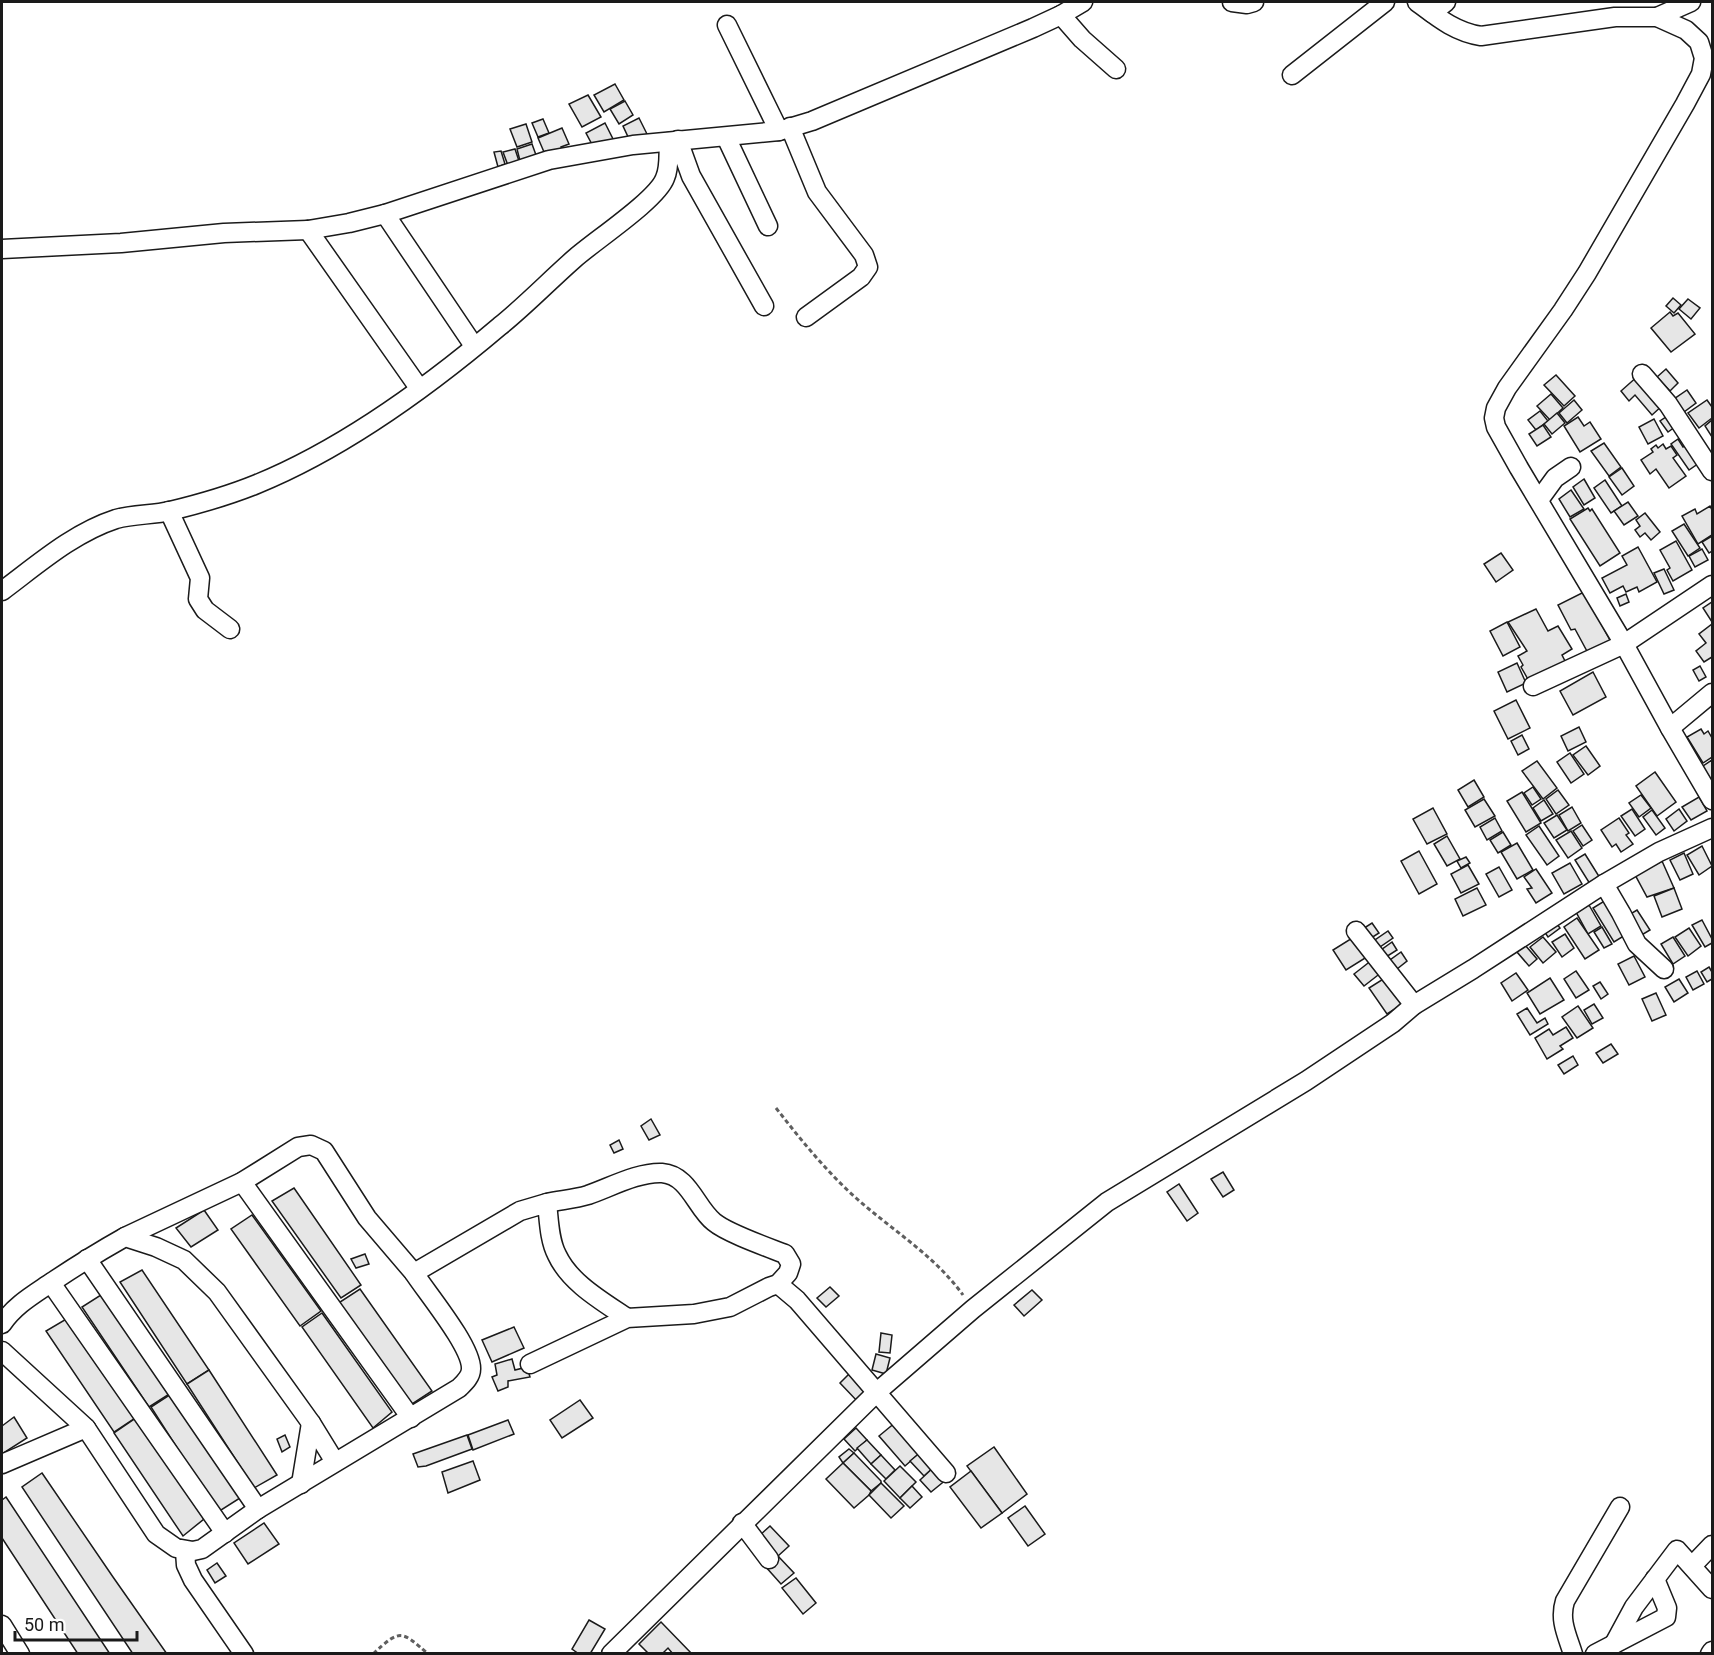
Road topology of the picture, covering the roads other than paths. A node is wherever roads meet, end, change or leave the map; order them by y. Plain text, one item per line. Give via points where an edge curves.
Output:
1 (1083, 2) edge
2 (1232, 2) edge
3 (1254, 2) edge
4 (1385, 2) edge
5 (1417, 2) edge
6 (1691, 2) edge
7 (1439, 7) edge
8 (1061, 15) junction
9 (1657, 17) junction
10 (727, 25) dead end
11 (1116, 69) dead end
12 (1292, 75) dead end
13 (784, 129) junction
14 (726, 137) junction
15 (673, 141) junction
16 (385, 214) junction
17 (768, 226) dead end
18 (308, 230) junction
19 (2, 249) edge
20 (764, 306) dead end
21 (806, 317) dead end
22 (474, 346) junction
23 (1642, 374) dead end
24 (419, 388) junction
25 (1571, 467) dead end
26 (1713, 471) edge
27 (1539, 500) junction
28 (169, 511) junction
29 (1713, 585) edge
30 (2, 591) edge
31 (230, 629) dead end
32 (1624, 644) junction
33 (1533, 686) dead end
34 (1713, 693) edge
35 (1670, 728) junction
36 (1713, 800) edge
37 (1713, 828) edge
38 (1604, 884) junction
39 (1356, 931) dead end
40 (1664, 969) dead end
41 (1414, 1005) junction
42 (242, 1182) junction
43 (547, 1203) junction
44 (125, 1237) junction
45 (87, 1259) junction
46 (414, 1274) junction
47 (51, 1283) junction
48 (777, 1284) junction
49 (627, 1318) junction
50 (2, 1324) edge
51 (2, 1351) edge
52 (530, 1365) dead end
53 (877, 1392) junction
54 (411, 1418) junction
55 (311, 1423) junction
56 (86, 1428) junction
57 (335, 1462) junction
58 (2, 1464) edge
59 (946, 1473) dead end
60 (301, 1484) junction
61 (1620, 1507) dead end
62 (258, 1509) junction
63 (742, 1523) junction
64 (225, 1533) junction
65 (1713, 1545) edge
66 (184, 1551) junction
67 (769, 1559) dead end
68 (1692, 1566) junction
69 (1655, 1579) junction
70 (1713, 1589) edge
71 (2, 1625) edge
72 (1614, 1644) junction
73 (617, 1651) edge
74 (20, 1653) edge
75 (244, 1653) edge
76 (1573, 1653) edge
77 (1595, 1653) edge

1 - 8 street
2 - 3 street
4 - 12 street
5 - 7 street
6 - 9 street
7 - 9 street via 1451,27 1481,36 1615,17
8 - 11 street
8 - 13 street via 812,121
9 - 27 street via 1686,30 1699,42 1704,58 1701,74 1587,273 1496,408 1496,427
10 - 13 street
13 - 14 street
13 - 21 street via 817,192 864,255 868,267 861,278
14 - 15 street
14 - 17 street
15 - 16 street via 549,160
15 - 20 street
15 - 22 street via 661,186
16 - 18 street
16 - 22 street
18 - 19 street
18 - 24 street
22 - 24 street
23 - 26 street via 1668,404
24 - 28 street via 337,445 256,484
25 - 27 street via 1555,478
27 - 32 street
28 - 30 street via 98,526 46,557
28 - 31 street via 200,578 198,599 205,610
29 - 32 street
32 - 33 street
32 - 35 street
34 - 35 street
35 - 36 street
37 - 38 street via 1659,852
38 - 40 street via 1637,944
38 - 41 street
39 - 41 street
41 - 53 street via 1306,1081 1107,1202
42 - 44 street
42 - 46 street via 297,1147 311,1145 324,1151 367,1218
42 - 54 street
43 - 46 street via 520,1210
43 - 48 street via 635,1178 671,1175 690,1190 717,1225 785,1254 791,1264
43 - 49 street via 556,1255 594,1296
44 - 45 street
44 - 55 street via 184,1260 217,1292
45 - 47 street
45 - 62 street
46 - 54 street via 465,1346 472,1367 459,1388
47 - 50 street via 11,1310
47 - 64 street
48 - 49 street via 730,1307 694,1314
48 - 53 street via 797,1300
49 - 52 street
51 - 56 street
53 - 59 street
53 - 63 street
54 - 57 street
55 - 57 street
55 - 60 street
56 - 58 street
56 - 66 street via 156,1534
57 - 60 street
60 - 62 street
61 - 76 street via 1561,1613
62 - 64 street
63 - 67 street
63 - 73 street
64 - 66 street via 202,1549
65 - 68 street
66 - 75 street via 194,1580
68 - 69 street via 1677,1550
68 - 70 street
69 - 72 street
69 - 72 street via 1667,1608 1665,1617
71 - 74 street
72 - 77 street

